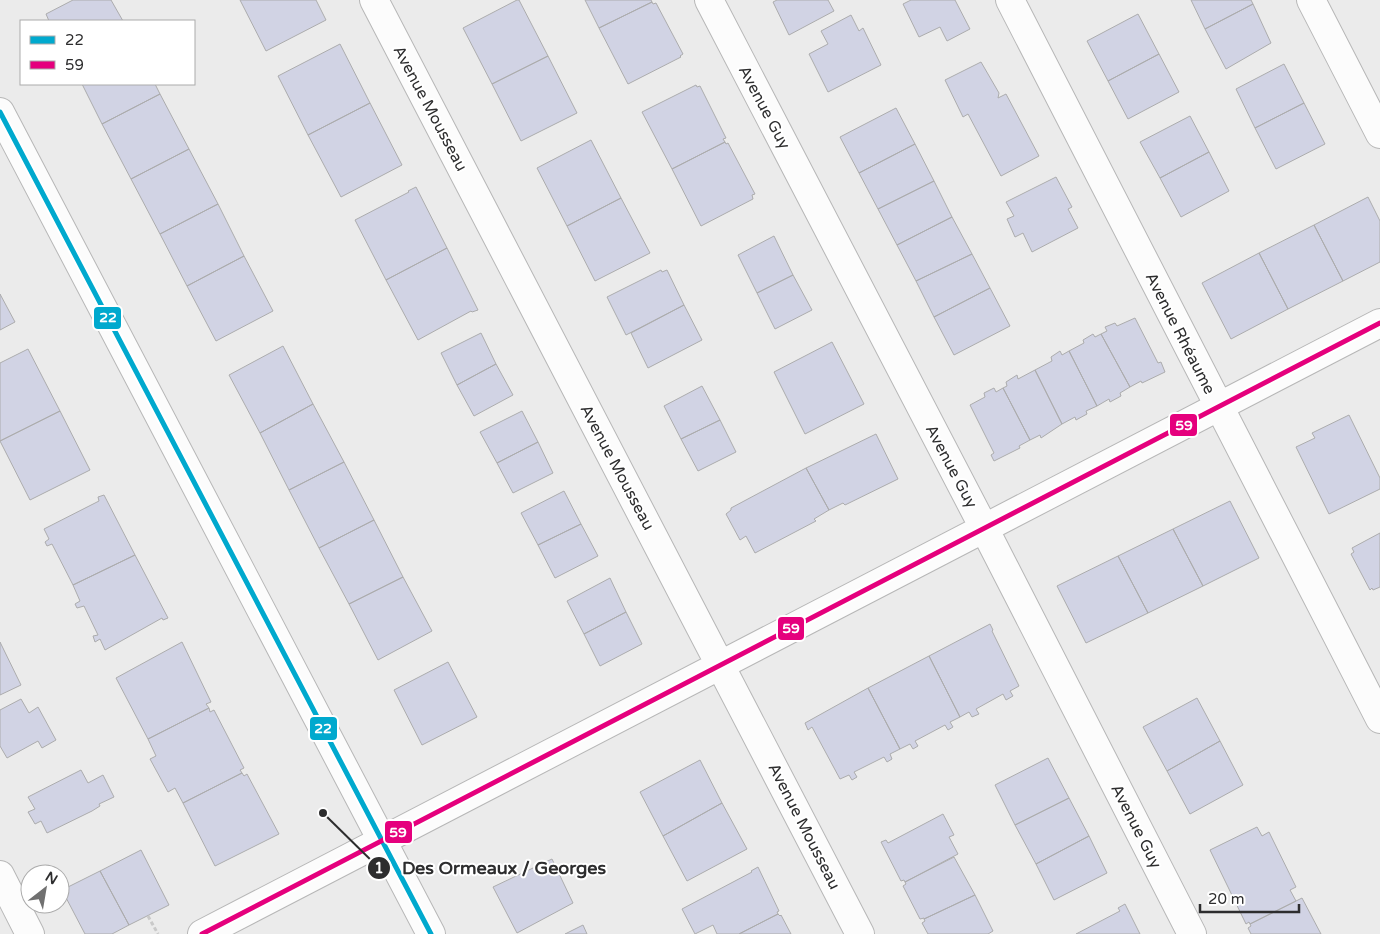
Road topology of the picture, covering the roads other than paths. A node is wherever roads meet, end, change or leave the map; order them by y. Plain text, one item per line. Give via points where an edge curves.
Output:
1 (374, 0) edge
2 (709, 0) edge
3 (1010, 0) edge
4 (1311, 0) edge
5 (0, 112) edge
6 (1380, 134) edge
7 (1380, 323) edge
8 (1219, 407) junction
9 (984, 528) junction
10 (721, 665) junction
11 (1380, 720) edge
12 (383, 840) junction
13 (0, 876) edge
14 (30, 934) edge
15 (202, 934) edge
16 (431, 934) edge
17 (860, 934) edge
18 (1192, 934) edge

1 - 10 street, Avenue Mousseau
2 - 9 street, Avenue Guy
3 - 8 street, Avenue Rhéaume
4 - 6 street
5 - 12 street
7 - 8 street
8 - 9 street
8 - 11 street, Avenue Rhéaume
9 - 10 street
9 - 18 street, Avenue Guy
10 - 12 street
10 - 17 street, Avenue Mousseau
12 - 15 street
12 - 16 street
13 - 14 street

